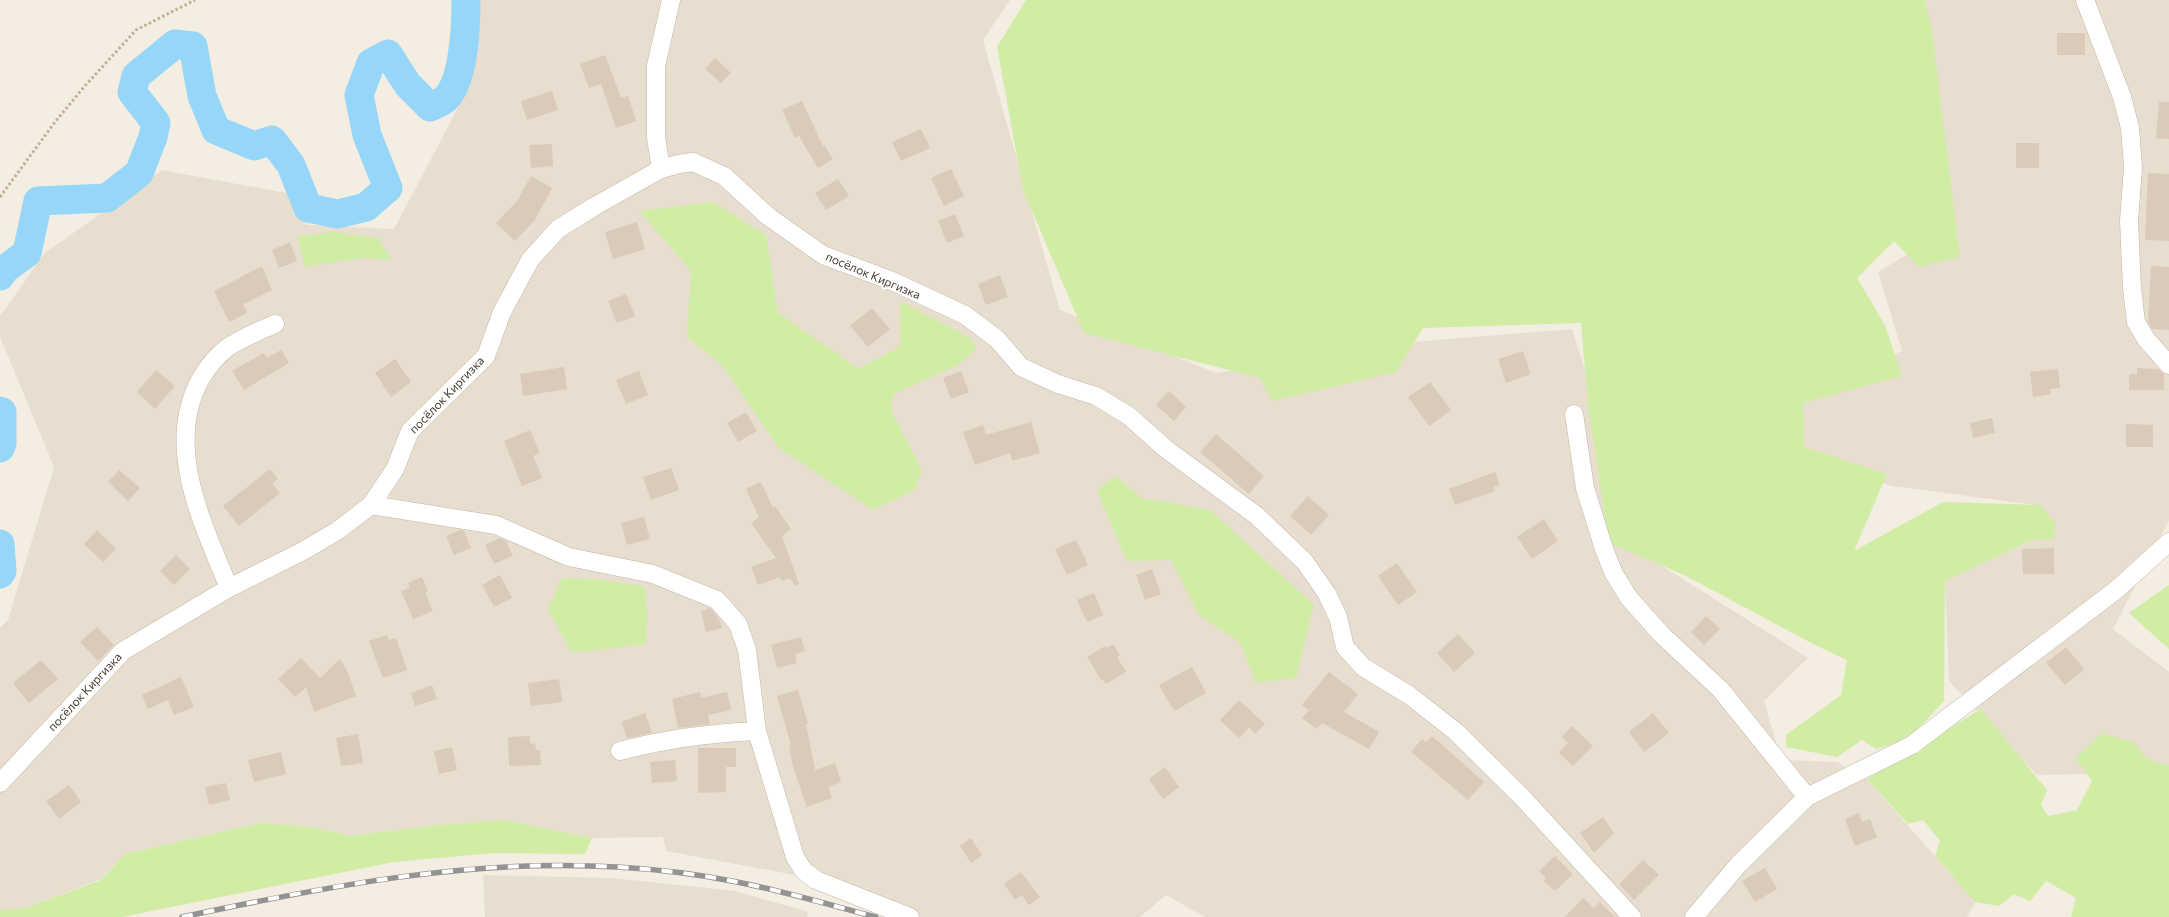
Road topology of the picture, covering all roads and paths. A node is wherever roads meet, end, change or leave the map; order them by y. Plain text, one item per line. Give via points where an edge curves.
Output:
1 (194, 0) edge
2 (671, 0) edge
3 (2085, 0) edge
4 (661, 169) junction
5 (0, 197) edge
6 (275, 324) dead end
7 (2169, 365) edge
8 (1574, 414) dead end
9 (371, 505) junction
10 (2169, 542) edge
11 (229, 588) junction
12 (757, 731) junction
13 (620, 750) dead end
14 (0, 783) edge
15 (1807, 797) junction
16 (910, 917) edge
17 (1632, 917) edge
18 (1694, 917) edge

1 - 5 path via 136,30 54,122
2 - 4 street via 656,66 656,137
3 - 7 street via 2122,97 2130,128 2133,167 2129,221 2136,322
4 - 9 street, посёлок Киргизка via 558,229 530,260 502,312 486,356 410,431 395,469
4 - 17 street, посёлок Киргизка via 693,162 710,168 724,176 769,218 823,255 965,315 997,339 1021,367 1058,384 1096,396 1128,416 1166,449 1257,516 1305,562 1338,617 1345,647 1363,667 1409,695 1455,732 1521,796
6 - 11 street via 226,348 215,359 190,398 186,418 184,443 191,484
8 - 15 street via 1585,488 1614,574 1629,598 1662,635 1721,690
9 - 11 street, посёлок Киргизка via 303,551
9 - 12 street via 496,525 569,557 653,574 717,600 738,624 747,650
10 - 15 street via 2116,590 1912,745
11 - 14 street, посёлок Киргизка via 123,651
12 - 13 street via 716,733
12 - 16 street via 795,857 803,870 816,880
15 - 18 street via 1739,864

